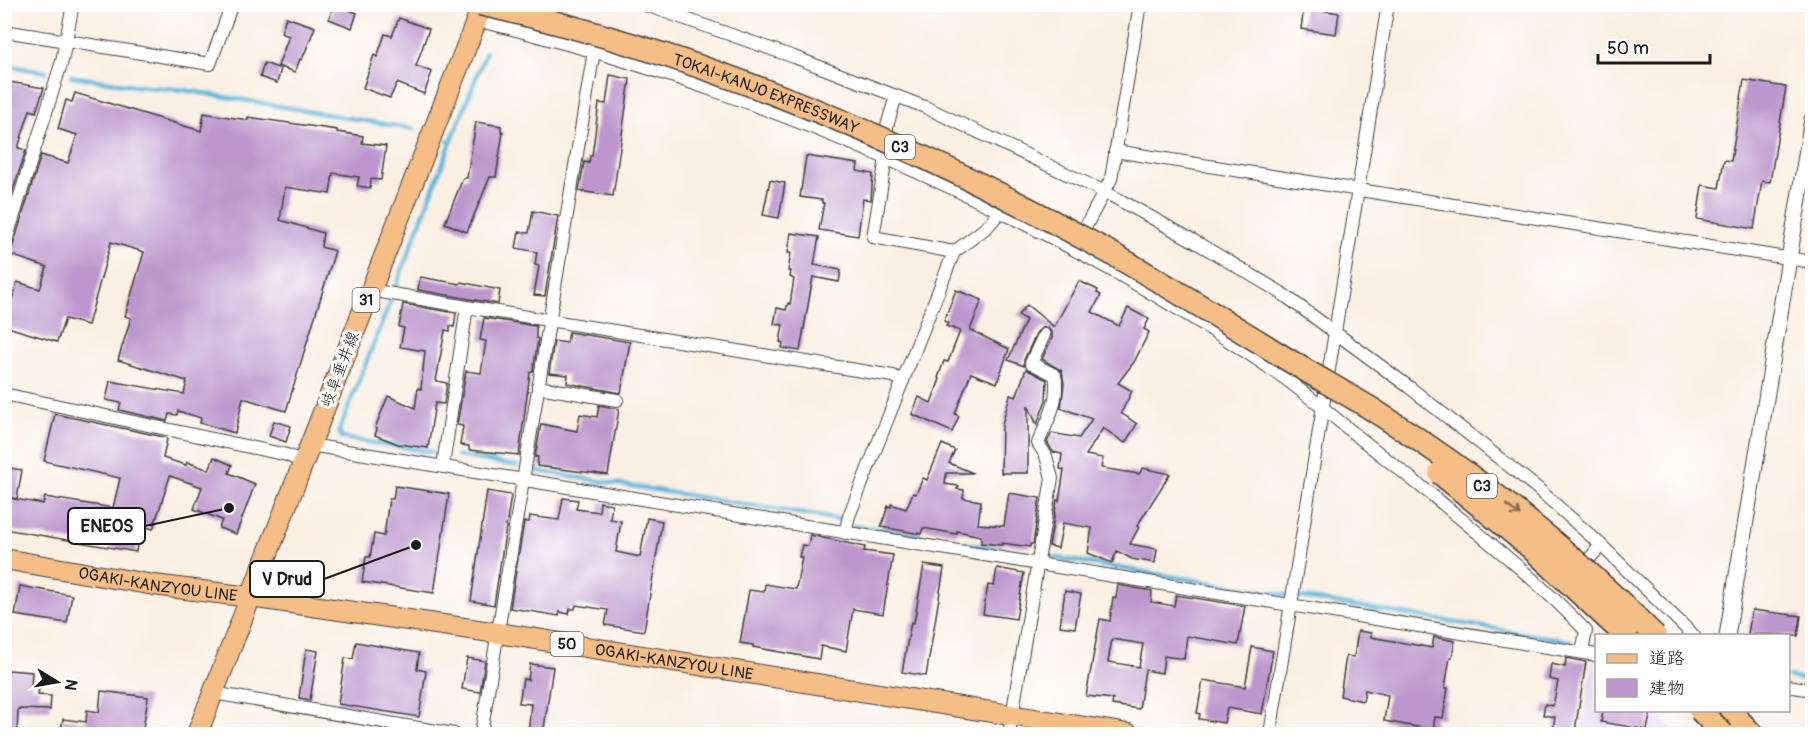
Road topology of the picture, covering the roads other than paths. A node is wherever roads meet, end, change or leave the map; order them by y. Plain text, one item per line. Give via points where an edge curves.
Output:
1 (73, 4) edge
2 (232, 4) edge
3 (643, 4) edge
4 (1140, 4) edge
5 (1388, 4) edge
6 (480, 10) edge
7 (4, 31) edge
8 (66, 40) junction
9 (594, 51) junction
10 (896, 96) junction
11 (1812, 119) edge
12 (1115, 151) junction
13 (886, 158) junction
14 (1358, 189) junction
15 (1105, 192) junction
16 (1000, 212) junction
17 (4, 247) edge
18 (1074, 250) junction
19 (954, 252) junction
20 (1790, 258) junction
21 (1812, 262) edge
22 (370, 290) junction
23 (467, 308) junction
24 (548, 321) junction
25 (1335, 333) junction
26 (1044, 335) dead end
27 (1290, 361) junction
28 (903, 381) junction
29 (538, 387) junction
30 (4, 394) edge
31 (617, 400) dead end
32 (1323, 408) junction
33 (307, 453) junction
34 (443, 465) junction
35 (522, 479) junction
36 (845, 533) junction
37 (1601, 545) junction
38 (4, 559) edge
39 (1037, 563) junction
40 (250, 597) junction
41 (1556, 599) junction
42 (1292, 603) junction
43 (498, 633) junction
44 (1624, 634) edge
45 (1653, 634) edge
46 (1692, 634) edge
47 (1727, 634) edge
48 (1582, 652) junction
49 (1595, 655) edge
50 (1790, 686) edge
51 (1812, 690) edge
52 (213, 693) junction
53 (1701, 712) edge
54 (1716, 712) edge
55 (1730, 712) edge
56 (1011, 725) edge
57 (197, 735) edge
58 (453, 735) edge
59 (481, 735) edge
60 (1129, 735) edge
61 (1270, 735) edge
62 (1712, 735) edge
63 (1723, 735) edge
64 (1752, 735) edge

1 - 8 street
2 - 8 street via 210,64
3 - 10 street
4 - 12 street
5 - 14 street
6 - 9 street
6 - 22 main road, 岐阜垂井線 / 31
6 - 27 highway, TOKAI-KANJO EXPRESSWAY / C3, bridge via 521,14 640,49 757,88 874,135 984,186 1096,245
7 - 8 street
8 - 17 street
9 - 13 street via 766,109
9 - 24 street
10 - 13 street via 887,126
10 - 15 street
11 - 20 street
12 - 14 street
12 - 15 street
13 - 16 street
13 - 19 street via 873,237
14 - 20 street
14 - 25 street
15 - 18 street
15 - 25 street via 1280,292
16 - 18 street
16 - 19 street
18 - 32 street via 1281,375
19 - 28 street
20 - 21 street
20 - 47 street
22 - 23 street
22 - 33 main road, 岐阜垂井線 / 31
23 - 24 street
23 - 34 street
24 - 28 street via 893,376
24 - 29 street
25 - 32 street
25 - 37 street via 1501,458
26 - 39 street via 1031,363 1055,375 1057,387 1038,443 1052,478
27 - 44 highway, TOKAI-KANJO EXPRESSWAY / C3, bridge via 1455,485 1530,547
27 -> 45 highway, TOKAI-KANJO EXPRESSWAY / C3, bridge via 1372,409 1461,470 1538,529 1614,594
28 - 36 street
29 - 31 street
29 - 35 street
30 - 33 street via 287,455
32 - 41 street
32 - 42 street
33 - 34 street
33 - 40 main road, 岐阜垂井線 / 31
34 - 35 street
35 - 36 street
35 - 43 street
36 - 39 street
37 - 41 street
37 - 46 street
38 - 40 main road, OGAKI-KANZYOU LINE / 50
39 - 42 street
39 - 56 street
40 - 43 main road, OGAKI-KANZYOU LINE / 50
40 - 52 main road, 岐阜垂井線 / 31
41 - 48 street via 1586,631
42 - 48 street
42 - 61 street
43 - 56 main road, OGAKI-KANZYOU LINE / 50
43 - 59 street
48 - 49 street
50 - 51 street
52 - 57 main road, 岐阜垂井線 / 31
52 - 58 street
53 - 63 highway, bridge
54 - 62 street
55 - 64 highway
56 - 60 main road, OGAKI-KANZYOU LINE / 50

